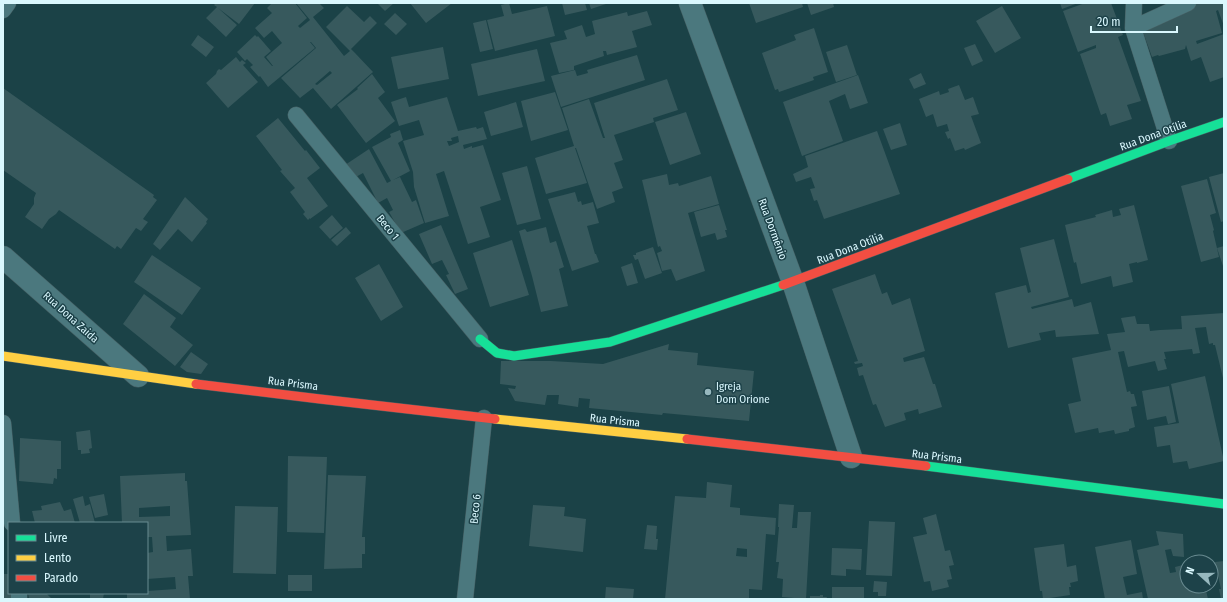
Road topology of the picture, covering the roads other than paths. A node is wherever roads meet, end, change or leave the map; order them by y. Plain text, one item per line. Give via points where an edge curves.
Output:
1 (8, 3) edge
2 (690, 3) edge
3 (1134, 3) edge
4 (1188, 3) edge
5 (3, 10) edge
6 (1133, 28) junction
7 (296, 115) dead end
8 (1224, 122) edge
9 (1169, 141) junction
10 (3, 257) edge
11 (793, 282) junction
12 (480, 339) joint
13 (3, 356) edge
14 (138, 376) junction
15 (484, 418) junction
16 (3, 423) edge
17 (851, 457) junction
18 (1224, 504) edge
19 (12, 522) edge
20 (465, 599) edge

1 - 5 lane
2 - 11 street, Rua Dormênio
3 - 6 lane
4 - 6 lane
6 - 9 lane
7 - 12 lane, Beco 1
8 - 9 street, Rua Dona Otília
9 - 11 street, Rua Dona Otília
10 - 14 street, Rua Dona Zaida
11 - 12 street, Rua Dona Otília via 610,342 514,356 497,353
11 - 17 street, Rua Dormênio
13 - 14 street, Rua Prisma
14 - 15 street, Rua Prisma
15 - 17 street, Rua Prisma
15 - 20 lane, Beco 6
16 - 19 lane
17 - 18 street, Rua Prisma

